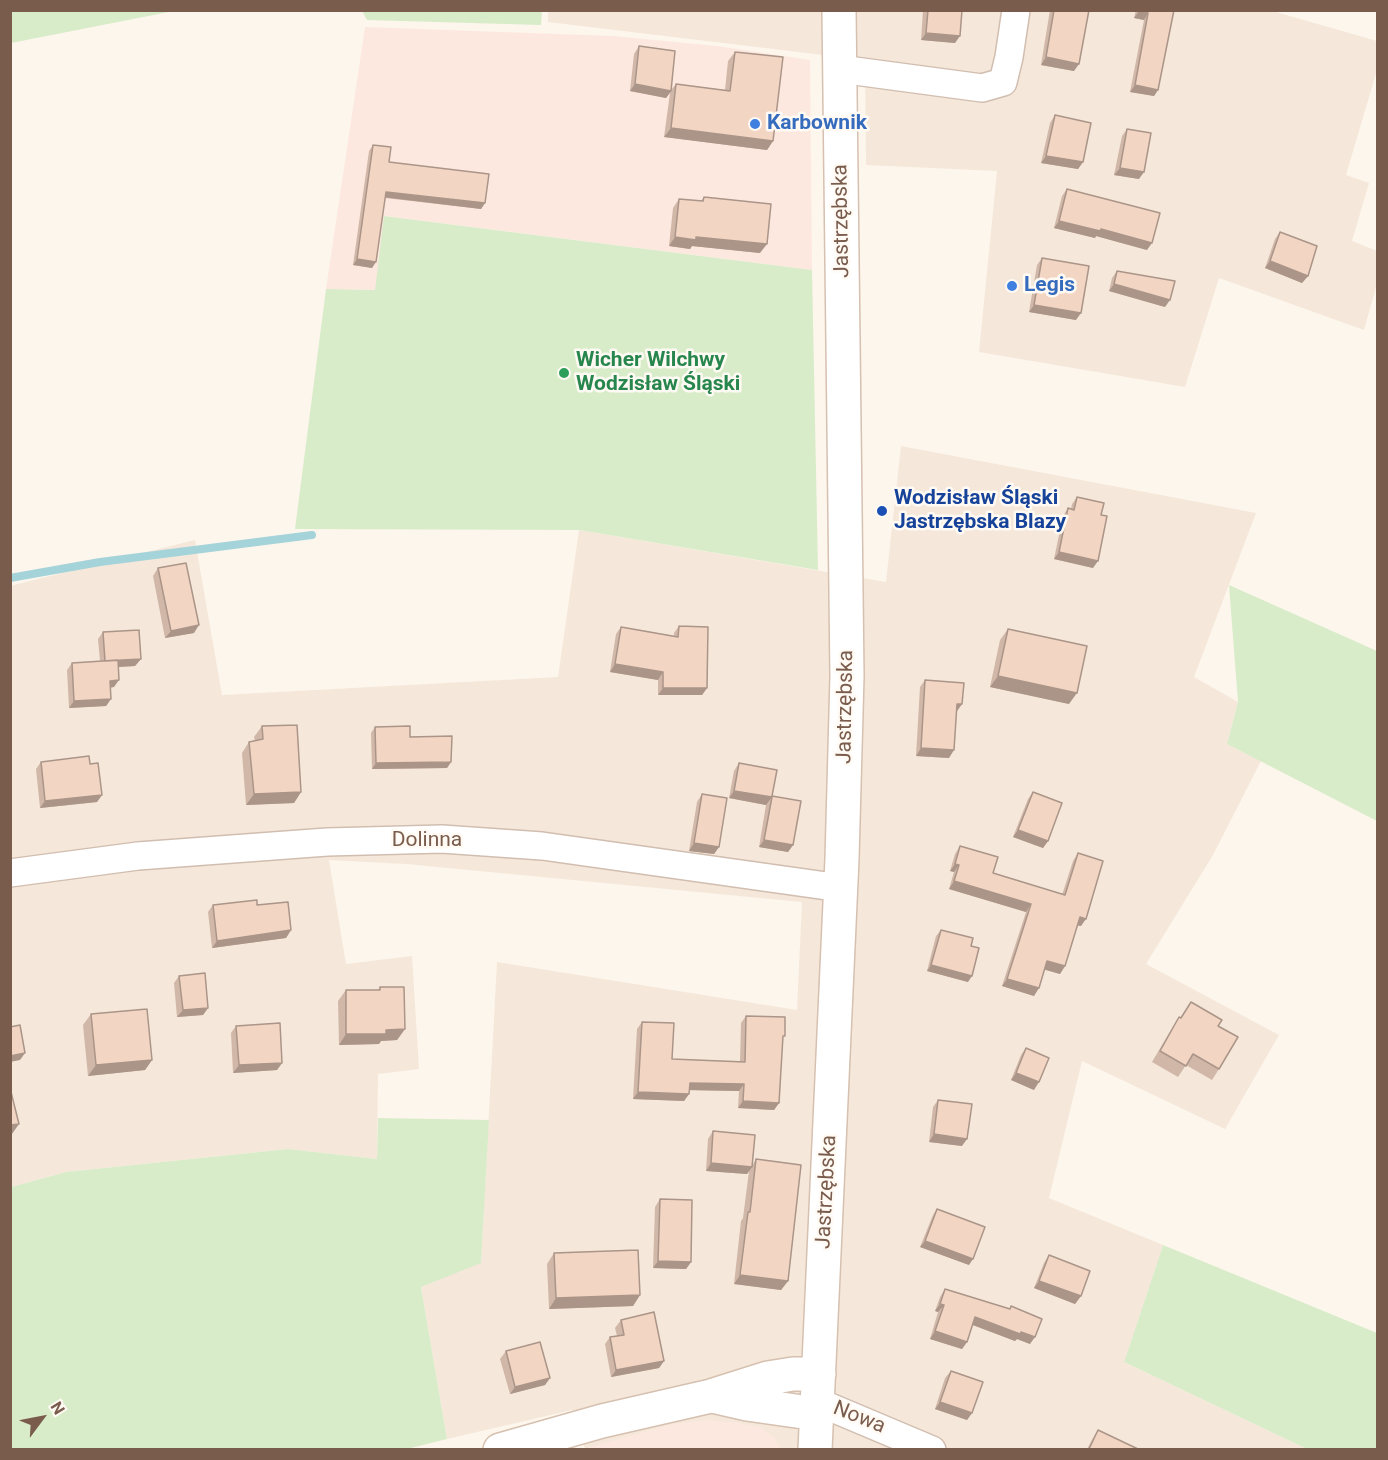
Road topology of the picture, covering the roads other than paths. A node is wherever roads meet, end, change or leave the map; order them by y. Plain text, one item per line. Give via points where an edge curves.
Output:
1 (839, 10) edge
2 (1016, 10) edge
3 (840, 69) junction
4 (10, 873) edge
5 (841, 888) junction
6 (818, 1397) junction
7 (500, 1449) edge
8 (815, 1449) edge
9 (932, 1449) edge

1 - 3 main road, Jastrzębska
2 - 3 street via 1003,82 982,88
3 - 5 main road, Jastrzębska via 847,591
4 - 5 street, Dolinna via 138,856 327,842 442,839 542,846
5 - 6 main road, Jastrzębska
6 - 7 main road via 747,1404 711,1396
6 - 8 main road, Jastrzębska
6 - 9 street, Nowa

